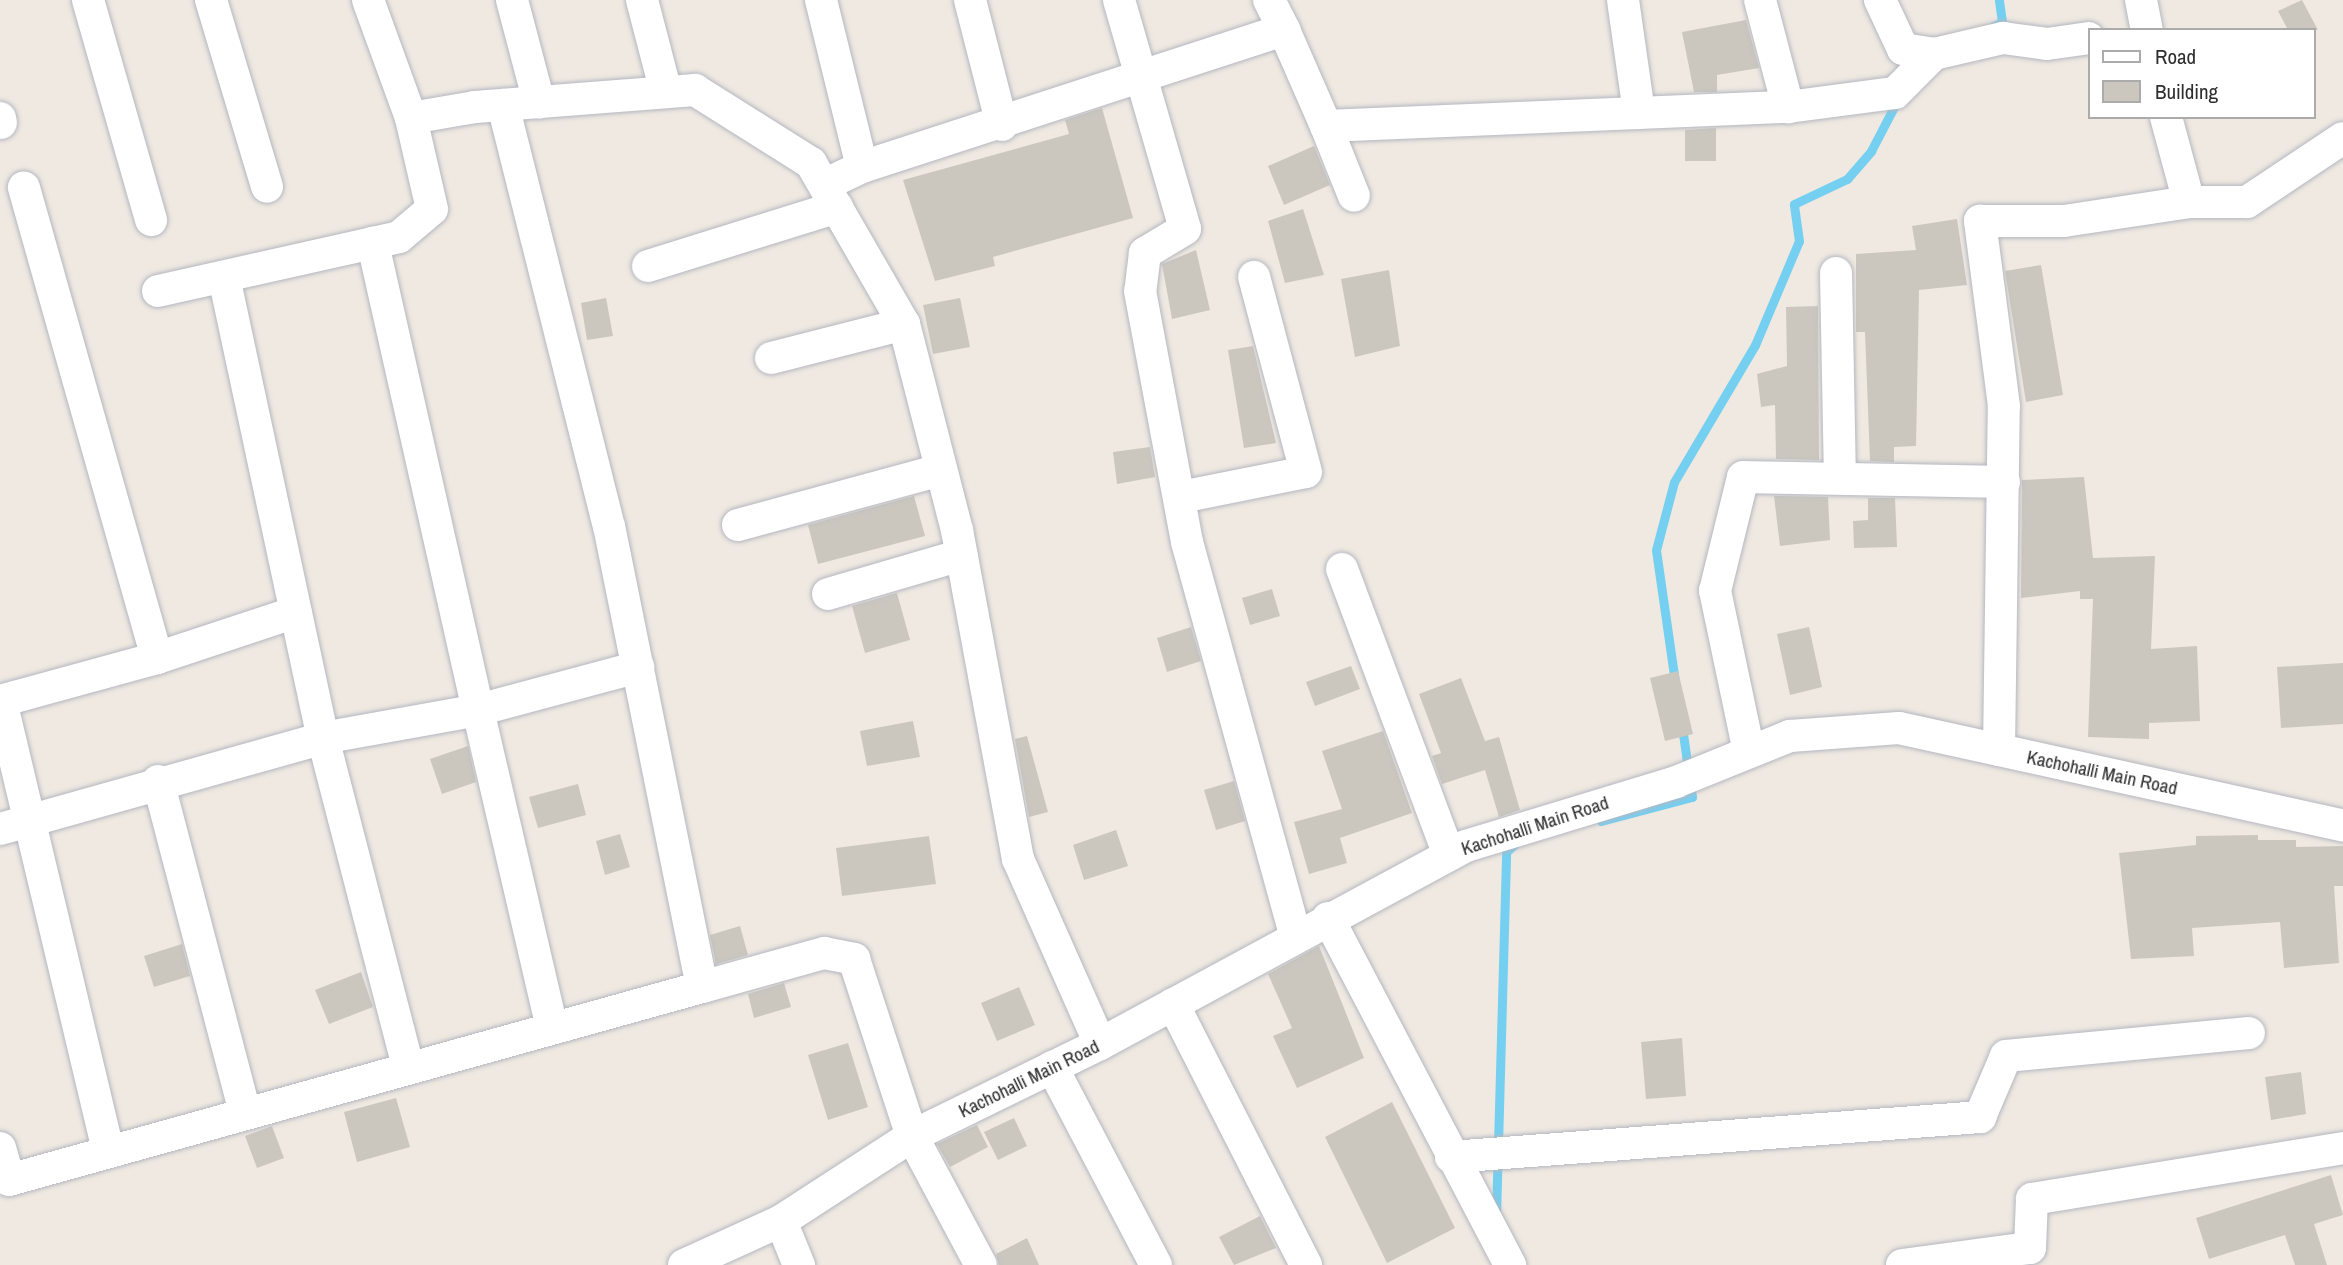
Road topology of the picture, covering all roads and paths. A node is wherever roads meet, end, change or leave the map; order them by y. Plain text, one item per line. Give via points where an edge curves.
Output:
1 (88, 0) edge
2 (211, 0) edge
3 (368, 0) edge
4 (512, 0) edge
5 (642, 0) edge
6 (821, 0) edge
7 (970, 0) edge
8 (1119, 0) edge
9 (1269, 0) edge
10 (1623, 0) edge
11 (1760, 0) edge
12 (1880, 0) edge
13 (2141, 0) edge
14 (2147, 28) edge
15 (1284, 30) junction
16 (2088, 38) edge
17 (1934, 54) junction
18 (1145, 79) junction
19 (666, 92) junction
20 (539, 102) junction
21 (503, 104) junction
22 (1788, 107) junction
23 (1639, 113) junction
24 (411, 118) junction
25 (2167, 119) edge
26 (1002, 125) junction
27 (1325, 126) junction
28 (2343, 138) edge
29 (862, 167) junction
30 (24, 187) dead end
31 (267, 187) dead end
32 (830, 196) junction
33 (1354, 196) dead end
34 (2189, 202) junction
35 (151, 220) dead end
36 (373, 243) junction
37 (648, 266) dead end
38 (1836, 273) dead end
39 (224, 277) junction
40 (1254, 277) dead end
41 (158, 291) dead end
42 (904, 324) junction
43 (771, 358) dead end
44 (942, 470) junction
45 (1840, 478) junction
46 (2004, 482) junction
47 (1181, 497) junction
48 (738, 526) dead end
49 (961, 555) junction
50 (1342, 569) dead end
51 (828, 594) dead end
52 (296, 612) junction
53 (157, 658) junction
54 (638, 667) junction
55 (1, 701) edge
56 (478, 710) junction
57 (323, 738) junction
58 (1999, 750) junction
59 (1749, 752) junction
60 (158, 781) junction
61 (14, 825) edge
62 (2343, 826) edge
63 (1448, 855) junction
64 (1328, 918) junction
65 (1295, 935) junction
66 (702, 987) junction
67 (1173, 1004) junction
68 (552, 1028) junction
69 (2249, 1033) dead end
70 (1100, 1044) junction
71 (408, 1067) junction
72 (1052, 1067) junction
73 (246, 1112) junction
74 (912, 1136) junction
75 (0, 1148) edge
76 (2343, 1148) edge
77 (108, 1150) junction
78 (1451, 1157) junction
79 (781, 1221) junction
80 (684, 1265) edge
81 (800, 1265) edge
82 (981, 1265) edge
83 (1156, 1265) edge
84 (1306, 1265) edge
85 (1510, 1265) edge
86 (1902, 1265) edge

1 - 35 street
2 - 31 street
3 - 24 street
4 - 20 street
5 - 19 street
6 - 29 street
7 - 26 street
8 - 18 street
9 - 15 street
10 - 23 street
11 - 22 street
12 - 17 street via 1903,50
13 - 14 street
15 - 18 street
15 - 27 street
16 - 17 street via 2047,44 2003,38
17 - 22 street via 1895,93
18 - 26 street
18 - 47 street via 1185,229 1144,253 1140,291
19 - 20 street
19 - 32 street via 695,90 811,163
20 - 21 street
21 - 24 street
21 - 54 street via 609,527
22 - 23 street
23 - 27 street
24 - 36 street via 432,209 399,237
25 - 34 street
26 - 29 street
27 - 33 street
28 - 34 street via 2247,201
29 - 32 street
30 - 53 street
32 - 37 street
32 - 42 street
34 - 46 street via 2064,221 1980,221 2004,406
36 - 39 street
36 - 56 street
38 - 45 street
39 - 41 street
39 - 52 street
40 - 47 street via 1306,472
42 - 43 street
42 - 44 street
44 - 48 street
44 - 49 street
45 - 46 street
45 - 59 street via 1743,477 1715,591
46 - 58 street
47 - 65 street via 1187,542
49 - 51 street
49 - 70 street via 1018,859
50 - 63 street
52 - 53 street
52 - 57 street
53 - 55 street
54 - 56 street
54 - 66 street
55 - 61 street
56 - 57 street
56 - 68 street
57 - 60 street
57 - 71 street
58 - 59 street, Kachohalli Main Road via 1899,728 1790,736
58 - 62 street, Kachohalli Main Road
59 - 63 street, Kachohalli Main Road
60 - 61 street
60 - 73 street
61 - 77 street
63 - 64 street, Kachohalli Main Road
64 - 65 street, Kachohalli Main Road
64 - 78 street
65 - 67 street, Kachohalli Main Road
66 - 68 street
66 - 74 street via 824,953 854,959
67 - 70 street, Kachohalli Main Road
67 - 84 street
68 - 71 street
69 - 78 street via 2006,1056 1980,1117
70 - 72 street, Kachohalli Main Road
71 - 73 street
72 - 74 street, Kachohalli Main Road
72 - 83 street
73 - 77 street
74 - 79 street, Kachohalli Main Road
74 - 82 street
75 - 77 street via 9,1180
76 - 86 street via 2032,1199 2030,1248
78 - 85 street
79 - 80 street, Kachohalli Main Road
79 - 81 street

